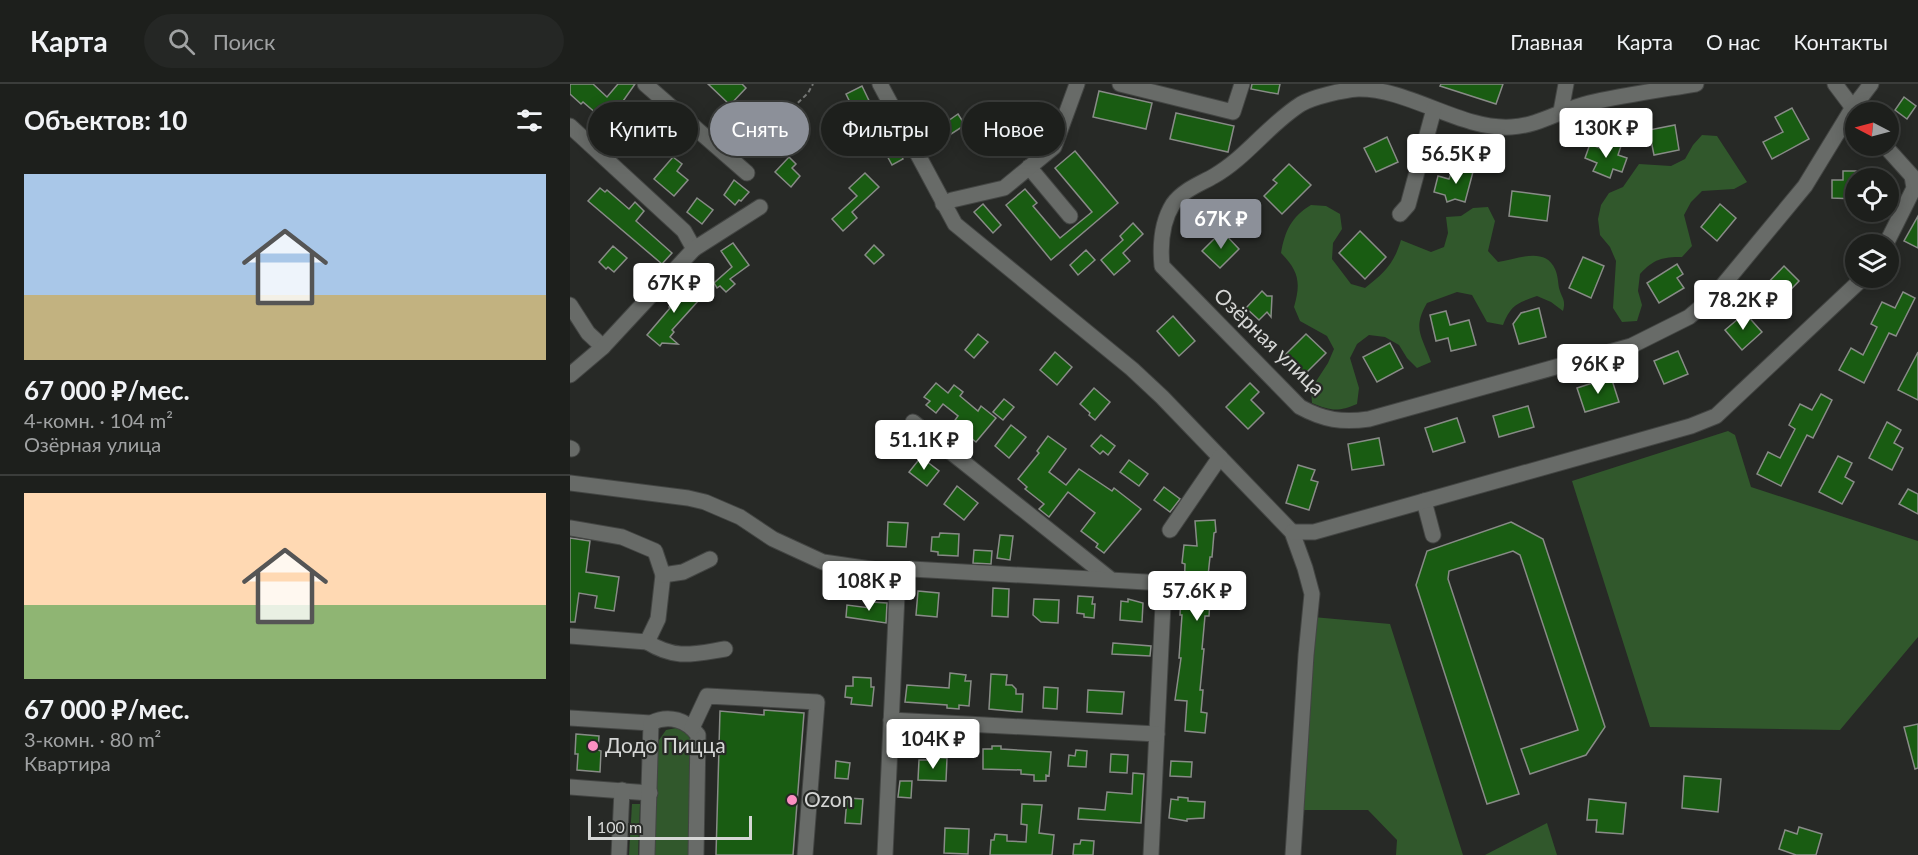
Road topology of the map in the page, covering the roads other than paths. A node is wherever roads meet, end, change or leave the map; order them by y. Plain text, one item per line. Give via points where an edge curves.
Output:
1 (645, 84) edge
2 (880, 84) edge
3 (1077, 84) edge
4 (1120, 84) edge
5 (1242, 84) edge
6 (1566, 84) edge
7 (1696, 84) edge
8 (1834, 84) edge
9 (1871, 84) edge
10 (1847, 102) edge
11 (1860, 102) edge
12 (1434, 109) junction
13 (1561, 111) junction
14 (1845, 125) edge
15 (570, 126) edge
16 (1894, 156) edge
17 (741, 168) road end
18 (1029, 168) junction
19 (1916, 187) edge
20 (943, 204) junction
21 (759, 207) dead end
22 (1400, 214) dead end
23 (1071, 216) dead end
24 (1891, 234) edge
25 (694, 249) junction
26 (1852, 288) edge
27 (570, 305) edge
28 (603, 347) junction
29 (570, 375) edge
30 (913, 422) dead end
31 (1220, 457) junction
32 (570, 483) edge
33 (1424, 501) junction
34 (570, 528) edge
35 (1170, 530) dead end
36 (1292, 532) junction
37 (1433, 535) dead end
38 (710, 559) dead end
39 (898, 573) junction
40 (663, 575) junction
41 (1109, 578) junction
42 (570, 636) edge
43 (647, 642) junction
44 (725, 649) dead end
45 (570, 718) edge
46 (891, 720) junction
47 (651, 723) junction
48 (692, 728) junction
49 (1157, 734) junction
50 (570, 787) edge
51 (622, 790) junction
52 (650, 793) junction
53 (619, 855) edge
54 (647, 855) edge
55 (696, 855) edge
56 (805, 855) edge
57 (885, 855) edge
58 (1151, 855) edge
59 (1293, 855) edge

1 - 17 street
2 - 20 street
3 - 18 street via 1054,147
4 - 5 street via 1233,112
6 - 13 street
7 - 13 street, Озёрная улица
8 - 10 street
9 - 11 street, Озёрная улица
12 - 13 street, Озёрная улица via 1488,126 1511,127
12 - 14 street, Озёрная улица via 1381,92 1357,89 1303,103 1236,162 1187,191 1173,204 1164,224 1162,266 1300,407 1317,416 1370,419 1631,346 1689,317 1714,296 1805,186
12 - 22 street via 1408,205
15 - 25 street via 684,231
16 - 19 street via 1912,176
18 - 20 street via 1004,188
18 - 23 street
19 - 24 street
20 - 31 street via 955,224 1132,369
21 - 25 street
25 - 28 street
26 - 33 street via 1716,416
27 - 28 street via 588,333
28 - 29 street
30 - 41 street
31 - 35 street
31 - 36 street
32 - 39 street via 705,502 823,562
33 - 36 street via 1314,532
33 - 37 street
34 - 40 street via 622,537 655,551
36 - 59 street via 1312,594
38 - 40 street via 683,572
39 - 41 street via 911,569
39 - 46 street
40 - 43 street via 658,619
41 - 49 street via 1164,583
42 - 43 street
43 - 44 street via 664,652 691,654
45 - 47 street
46 - 49 street
46 - 57 street
47 - 48 street via 673,719
47 - 52 street
48 - 55 street via 698,735
48 - 56 street via 707,696 817,702
49 - 58 street
50 - 51 street
51 - 52 street
51 - 53 street
52 - 54 street

